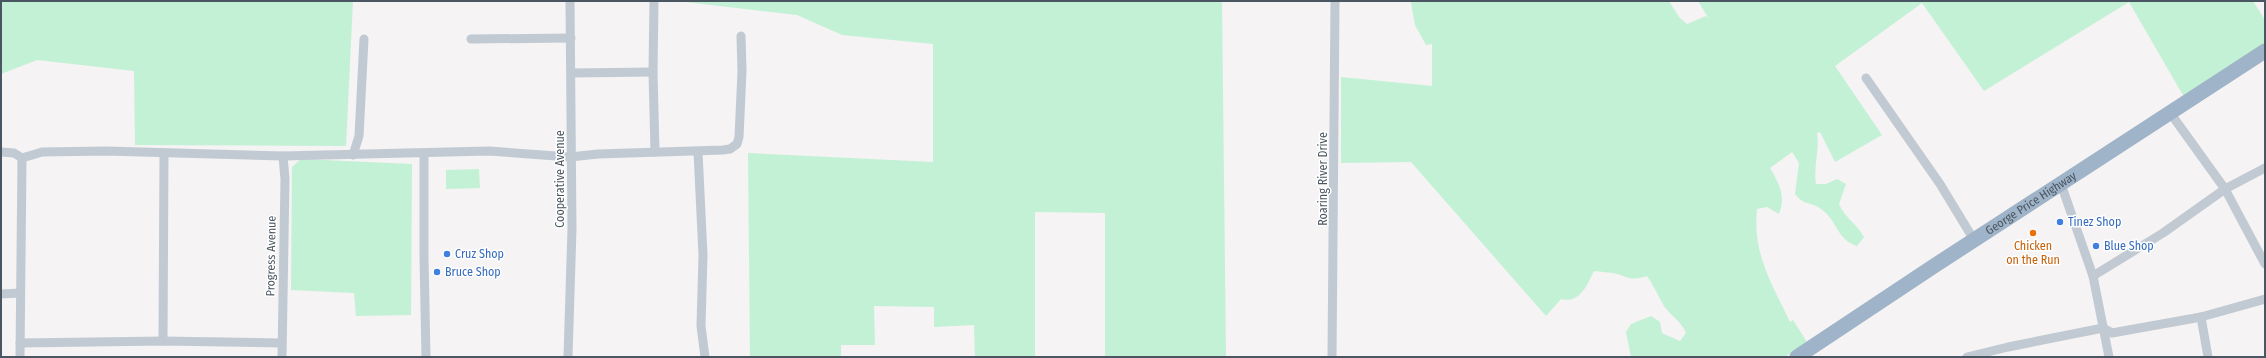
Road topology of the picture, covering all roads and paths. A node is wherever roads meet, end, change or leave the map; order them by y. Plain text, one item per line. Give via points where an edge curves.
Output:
1 (570, 1) edge
2 (654, 1) edge
3 (1335, 1) edge
4 (741, 36) dead end
5 (571, 38) junction
6 (364, 39) dead end
7 (471, 39) dead end
8 (2265, 51) edge
9 (653, 72) junction
10 (571, 73) junction
11 (1866, 78) dead end
12 (2171, 114) junction
13 (1, 152) edge
14 (655, 152) junction
15 (698, 152) junction
16 (164, 153) junction
17 (424, 153) junction
18 (353, 155) junction
19 (283, 156) junction
20 (570, 157) junction
21 (22, 158) junction
22 (2265, 168) edge
23 (2061, 184) junction
24 (2226, 190) junction
25 (1974, 240) junction
26 (2265, 264) edge
27 (2093, 276) junction
28 (1, 294) edge
29 (20, 294) junction
30 (2265, 299) edge
31 (2201, 317) junction
32 (2103, 328) junction
33 (163, 341) junction
34 (20, 343) junction
35 (282, 343) junction
36 (1801, 356) edge
37 (20, 357) edge
38 (282, 357) edge
39 (426, 357) edge
40 (568, 357) edge
41 (705, 357) edge
42 (1332, 357) edge
43 (1967, 357) edge
44 (2109, 357) edge
45 (2208, 357) edge

1 - 5 street, Cooperative Avenue
2 - 9 street
3 - 42 street, Roaring River Drive
4 - 15 street via 742,71 737,144 730,149
5 - 7 street
5 - 10 street, Cooperative Avenue
6 - 18 street via 359,136
8 - 12 highway, George Price Highway
9 - 10 street
9 - 14 street
10 - 20 street, Cooperative Avenue
11 - 25 street via 1940,184
12 - 23 highway, George Price Highway
12 - 24 street
13 - 21 street via 14,153
14 - 15 street
14 - 20 street
15 - 41 street via 703,255 701,326
16 - 19 street
16 - 21 street via 106,150 42,152
16 - 33 street
17 - 18 street
17 - 20 street via 489,151
17 - 39 street
18 - 19 street
19 - 35 street, Progress Avenue via 285,179
20 - 40 street, Cooperative Avenue via 572,228
21 - 29 street
22 - 24 street
23 - 25 highway, George Price Highway
23 - 27 street
24 - 26 street
24 - 27 street
25 - 36 highway, George Price Highway
27 - 32 street
28 - 29 street
29 - 34 street
30 - 31 street
31 - 32 street via 2112,333
31 - 45 street
32 - 43 street
32 - 44 street
33 - 34 street
33 - 35 street
34 - 37 street
35 - 38 street, Progress Avenue

